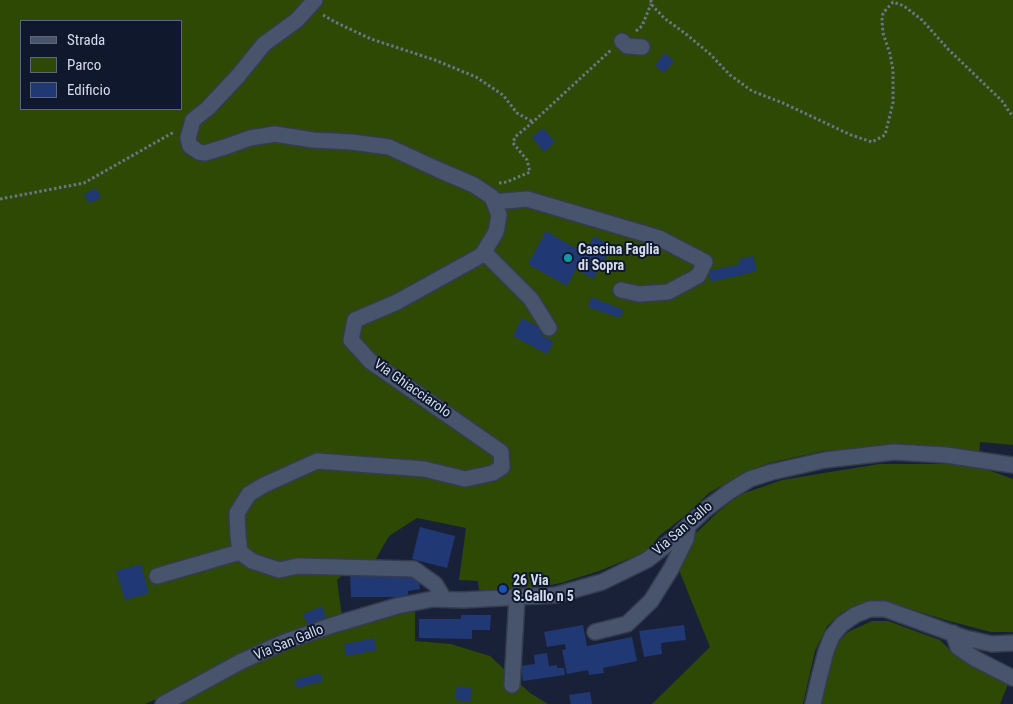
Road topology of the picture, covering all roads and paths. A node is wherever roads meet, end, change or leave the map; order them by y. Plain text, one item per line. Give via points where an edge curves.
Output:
1 (891, 1) edge
2 (651, 2) edge
3 (312, 3) edge
4 (622, 41) junction
5 (642, 47) dead end
6 (1013, 117) edge
7 (193, 120) junction
8 (533, 122) junction
9 (474, 184) junction
10 (0, 199) edge
11 (494, 202) junction
12 (484, 252) junction
13 (621, 290) dead end
14 (549, 328) dead end
15 (1013, 465) edge
16 (688, 526) junction
17 (240, 552) junction
18 (157, 576) dead end
19 (518, 598) junction
20 (444, 599) junction
21 (424, 600) junction
22 (488, 608) dead end
23 (595, 632) dead end
24 (953, 633) junction
25 (1013, 643) edge
26 (1013, 678) edge
27 (512, 685) dead end
28 (163, 704) edge
29 (813, 704) edge

1 - 2 path via 883,12 882,20 893,70 893,103 885,135 872,142 752,90 664,18
1 - 6 path via 904,6 922,20 1002,101
2 - 4 path via 642,26
3 - 7 street via 297,20 264,44 238,76
3 - 8 path via 335,22 371,39 476,77 503,94 517,113
4 - 5 street via 627,46
4 - 8 path
7 - 9 street via 188,138 190,146 199,152 275,134 352,142 389,147
7 - 10 path via 84,183
8 - 9 path via 515,136 513,144 527,160 530,172 507,182
9 - 11 street
11 - 12 street, Via Ghiacciarolo via 499,215 496,232
11 - 13 street via 527,199 659,238 705,262 698,276 668,292 639,294
12 - 14 street via 531,299
12 - 17 street, Via Ghiacciarolo via 397,302 355,320 351,340 370,361 501,452 502,467 493,473 464,479 424,469 317,461 249,494 238,513
15 - 16 street, Via San Gallo via 946,455 894,452 824,460 750,479 706,509
16 - 19 street, Via San Gallo via 647,560 602,582 556,595
16 - 23 street via 686,539 675,562 651,601 627,624
17 - 18 street
17 - 20 street via 252,561 279,570 298,566 414,569 435,584
19 - 20 street, Via San Gallo
19 - 27 street
20 - 21 street, Via San Gallo
21 - 22 street via 457,608
21 - 28 street, Via San Gallo via 284,642
24 - 25 street via 992,644
24 - 26 street via 958,647
24 - 29 street via 885,609 870,609 855,615 832,636

